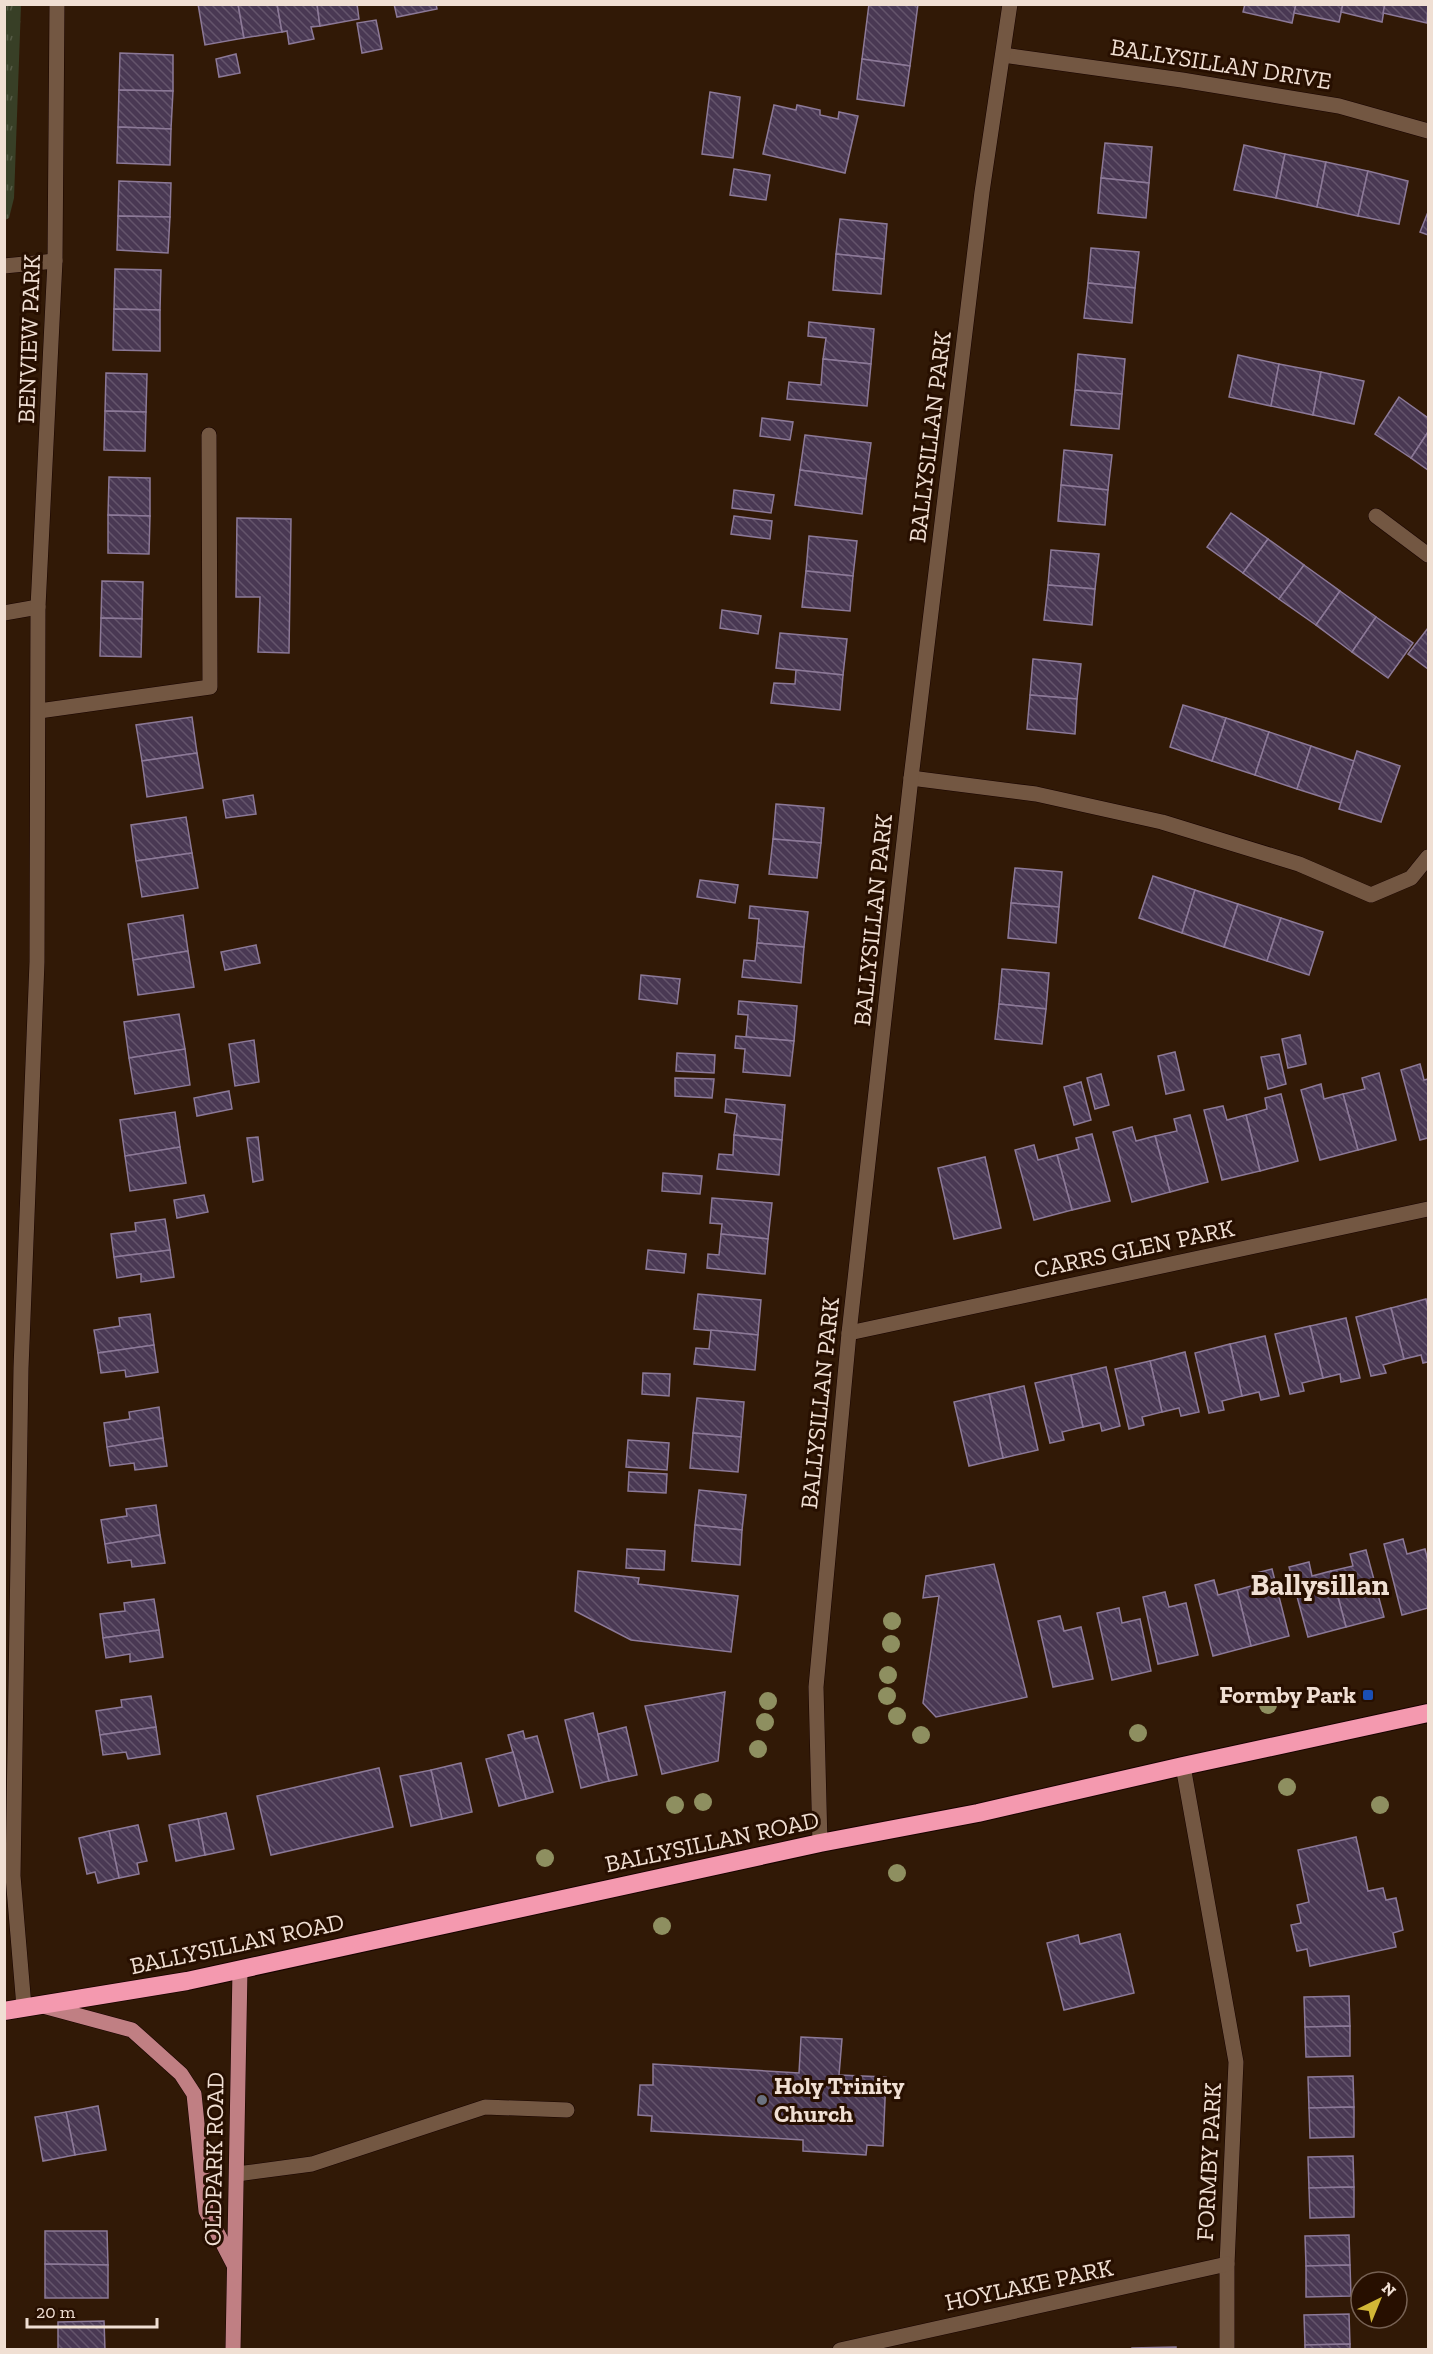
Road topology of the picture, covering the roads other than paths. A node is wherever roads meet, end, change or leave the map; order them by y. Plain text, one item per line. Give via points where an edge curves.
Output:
1 (57, 4) edge
2 (1010, 4) edge
3 (1003, 55) junction
4 (1428, 131) edge
5 (55, 261) junction
6 (4, 266) edge
7 (208, 435) dead end
8 (1376, 516) dead end
9 (1428, 555) edge
10 (38, 607) junction
11 (4, 614) edge
12 (39, 711) junction
13 (911, 778) junction
14 (1428, 857) edge
15 (1428, 1209) edge
16 (849, 1333) junction
17 (1428, 1713) edge
18 (1183, 1766) junction
19 (820, 1843) junction
20 (240, 1970) junction
21 (33, 2006) junction
22 (4, 2011) edge
23 (567, 2110) dead end
24 (237, 2174) junction
25 (1227, 2264) junction
26 (234, 2265) junction
27 (233, 2349) edge
28 (840, 2349) edge
29 (1227, 2349) edge

1 - 5 street, BENVIEW PARK
2 - 3 street, BALLYSILLAN PARK
3 - 4 street, BALLYSILLAN DRIVE via 1340,106
3 - 13 street, BALLYSILLAN PARK via 982,192
5 - 6 street
5 - 10 street, BENVIEW PARK
7 - 12 street via 210,687
8 - 9 street
10 - 11 street
10 - 12 street, BENVIEW PARK
12 - 21 street, BENVIEW PARK via 37,962 21,1368 13,1876
13 - 14 street via 1036,794 1162,822 1299,864 1371,895 1411,878
13 - 16 street, BALLYSILLAN PARK
15 - 16 street, CARRS GLEN PARK
16 - 19 street, BALLYSILLAN PARK via 816,1687
17 - 18 highway, BALLYSILLAN ROAD
18 - 19 highway, BALLYSILLAN ROAD via 970,1815
18 - 25 street, FORMBY PARK via 1236,2062
19 - 20 highway, BALLYSILLAN ROAD
20 - 21 highway, BALLYSILLAN ROAD
20 - 24 main road, OLDPARK ROAD
21 - 22 highway, BALLYSILLAN ROAD
21 - 26 main road via 132,2030 181,2074 194,2094 206,2211
23 - 24 street via 485,2107 312,2164
24 - 26 main road, OLDPARK ROAD
25 - 28 street, HOYLAKE PARK
25 - 29 street, FORMBY PARK
26 - 27 main road, OLDPARK ROAD

